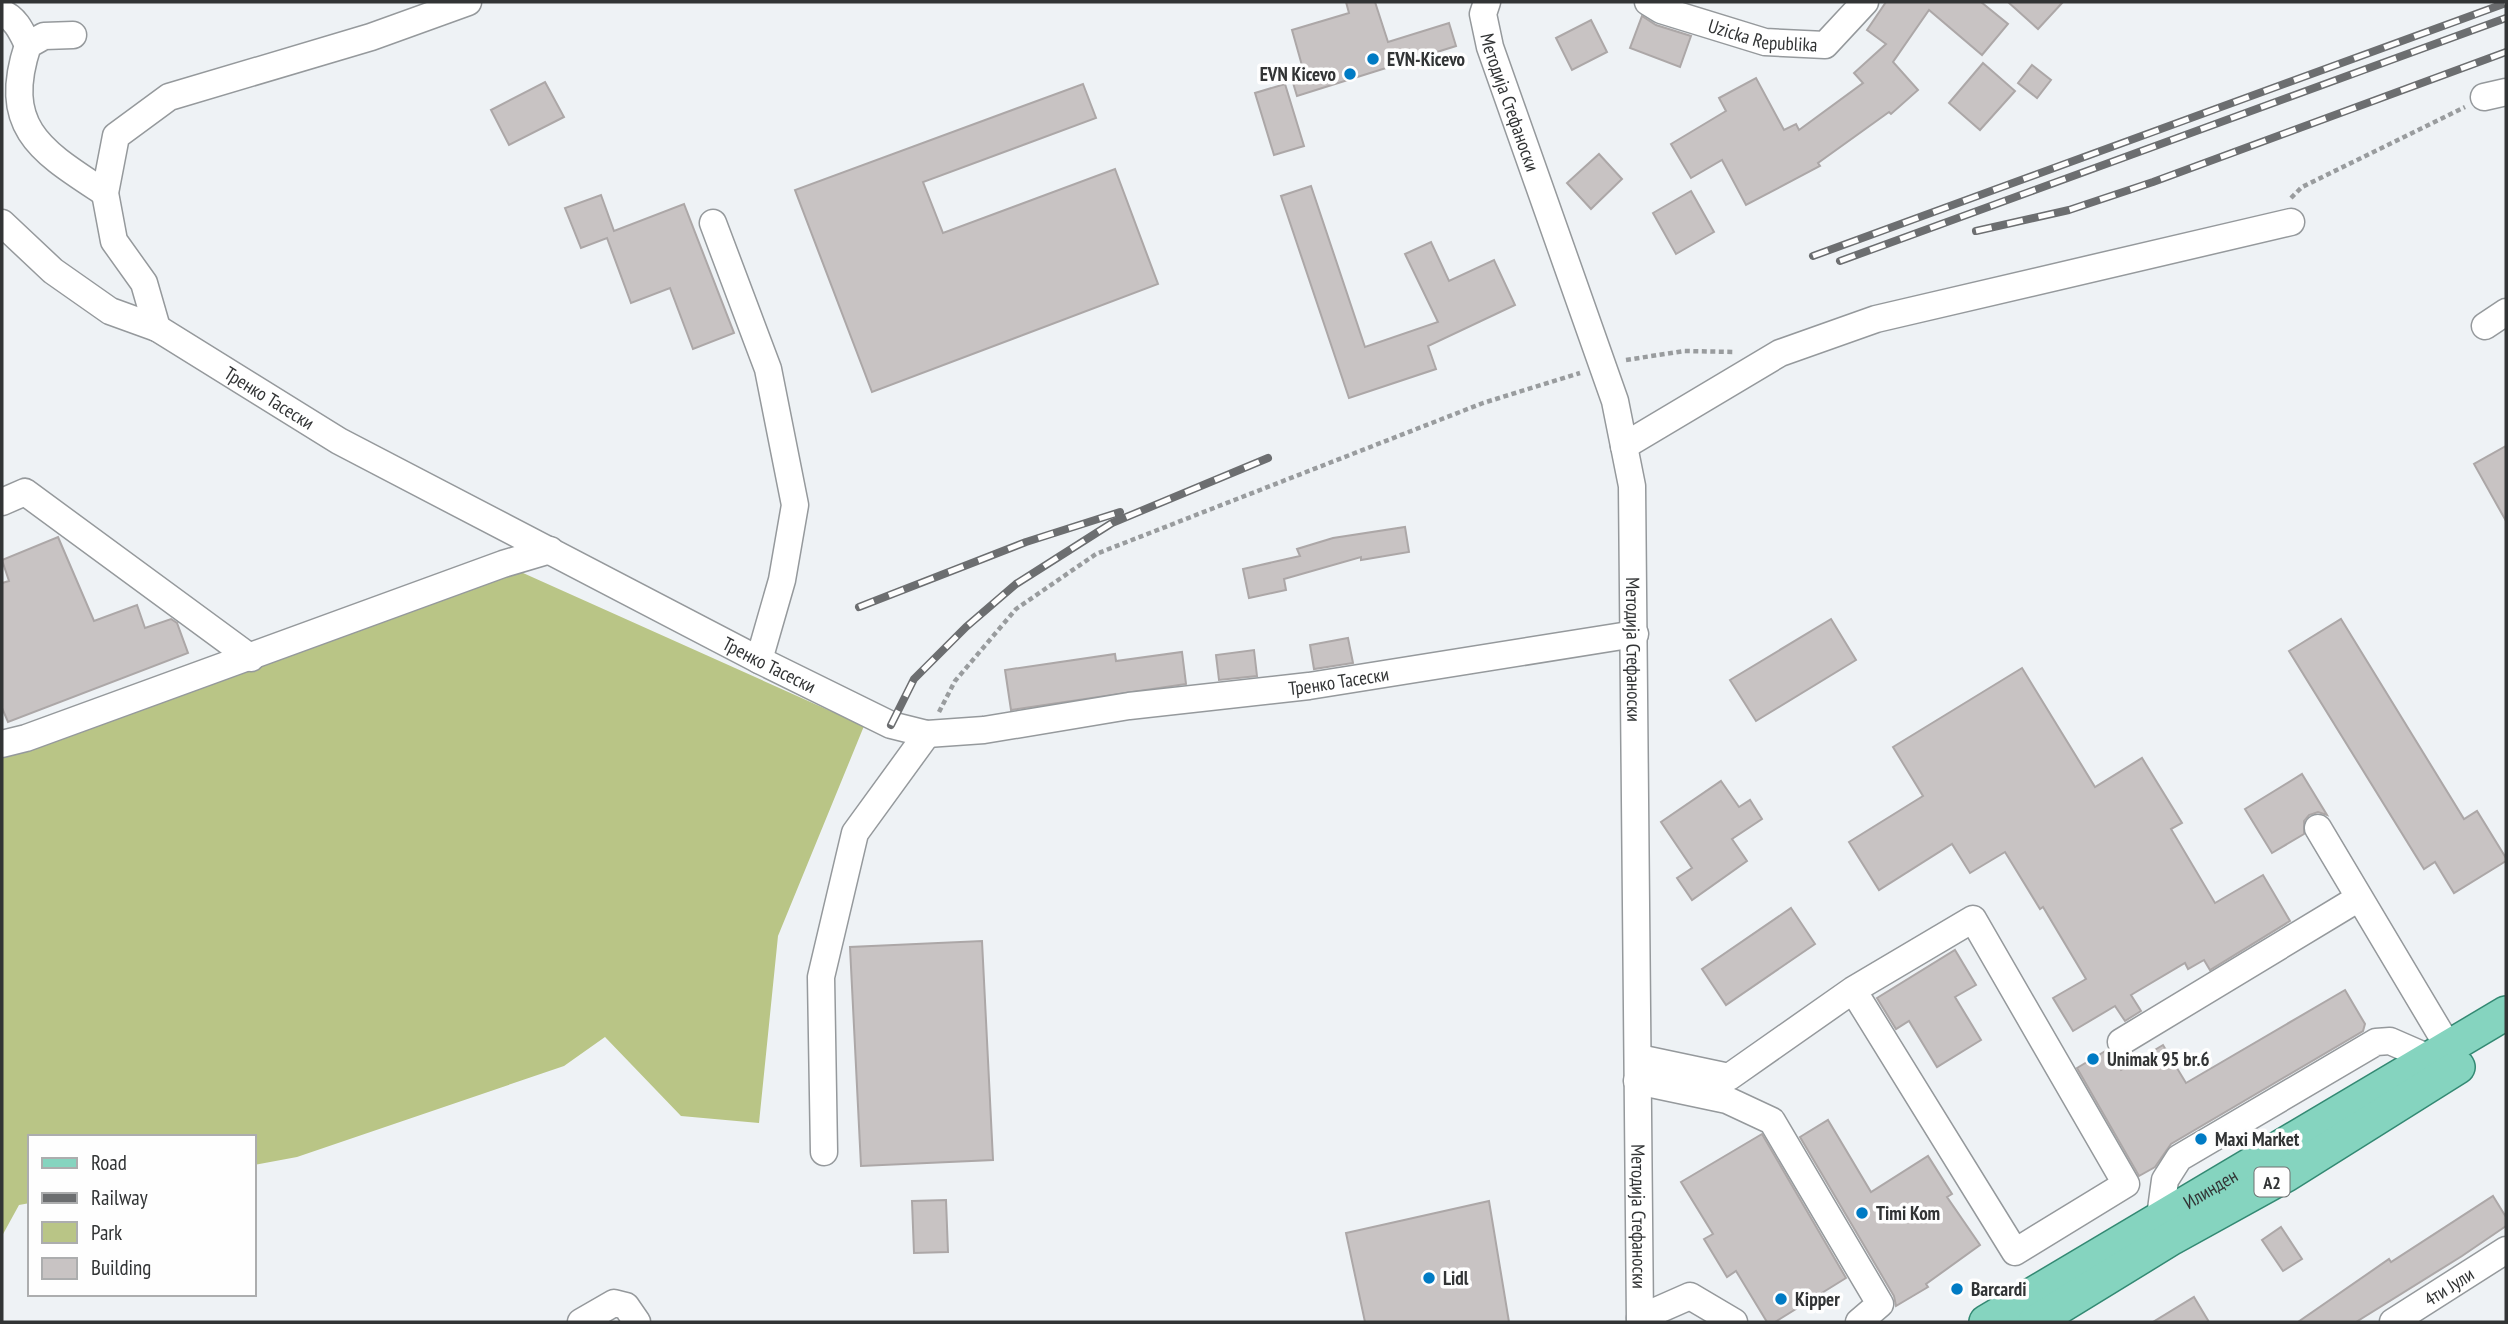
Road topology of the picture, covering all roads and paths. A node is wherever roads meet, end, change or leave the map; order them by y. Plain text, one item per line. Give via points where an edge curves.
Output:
1 (468, 2) edge
2 (1487, 2) edge
3 (1648, 2) edge
4 (1865, 2) edge
5 (2, 13) edge
6 (74, 34) dead end
7 (28, 45) junction
8 (2495, 94) edge
9 (106, 193) junction
10 (2291, 222) joint
11 (713, 223) dead end
12 (4, 226) edge
13 (157, 328) junction
14 (1739, 352) dead end
15 (1602, 364) junction
16 (1624, 446) junction
17 (2, 502) edge
18 (550, 550) junction
19 (1635, 634) junction
20 (251, 658) junction
21 (759, 660) junction
22 (927, 734) junction
23 (2, 744) edge
24 (2318, 828) dead end
25 (2359, 898) junction
26 (1853, 990) junction
27 (2506, 1013) edge
28 (2506, 1037) edge
29 (2121, 1042) dead end
30 (2439, 1053) junction
31 (1638, 1070) junction
32 (1728, 1089) junction
33 (824, 1152) dead end
34 (2506, 1250) edge
35 (1640, 1320) edge
36 (581, 1322) edge
37 (637, 1322) edge
38 (1734, 1322) edge
39 (1859, 1322) edge
40 (1986, 1322) edge
41 (2035, 1322) edge
42 (2393, 1322) edge

1 - 9 street via 371,37 169,97 116,136
2 - 15 street, Методија Стефаноски via 1483,13 1490,47
3 - 4 street, Uzicka Republika via 1765,42 1825,45
5 - 7 street via 22,30
6 - 7 street via 44,36
7 - 9 street via 13,90 17,115 51,157
8 - 10 path via 2302,187 2283,206
9 - 13 street via 114,241 144,283
10 - 16 street via 1876,319 1780,353
11 - 21 street via 768,369 795,505 782,580
12 - 13 street, Тренко Тасески via 53,271 110,310
13 - 18 street, Тренко Тасески via 339,441
14 - 15 path via 1684,351
15 - 16 street, Методија Стефаноски
15 - 22 path via 1483,403 1096,554 1016,609 955,681
16 - 19 street, Методија Стефаноски via 1632,486
17 - 20 street via 25,492
18 - 20 street
18 - 21 street, Тренко Тасески
19 - 22 street, Тренко Тасески via 1309,686
19 - 31 street, Методија Стефаноски
20 - 23 street
21 - 22 street, Тренко Тасески via 891,725
22 - 33 street via 855,833 821,977
24 - 25 street
25 - 29 street
25 - 30 street
26 - 26 street via 1973,919 2126,1184 2015,1252
26 - 32 street
27 - 30 main road, Илинден / A2
28 - 41 main road, Илинден / A2 via 2286,1175
30 - 40 main road, Илинден / A2
31 - 32 street
31 - 35 street, Методија Стефаноски
32 - 39 street via 1782,1133 1880,1304
34 - 42 street, 4ти Јули
35 - 38 street via 1690,1296
36 - 37 street via 614,1303 626,1307

